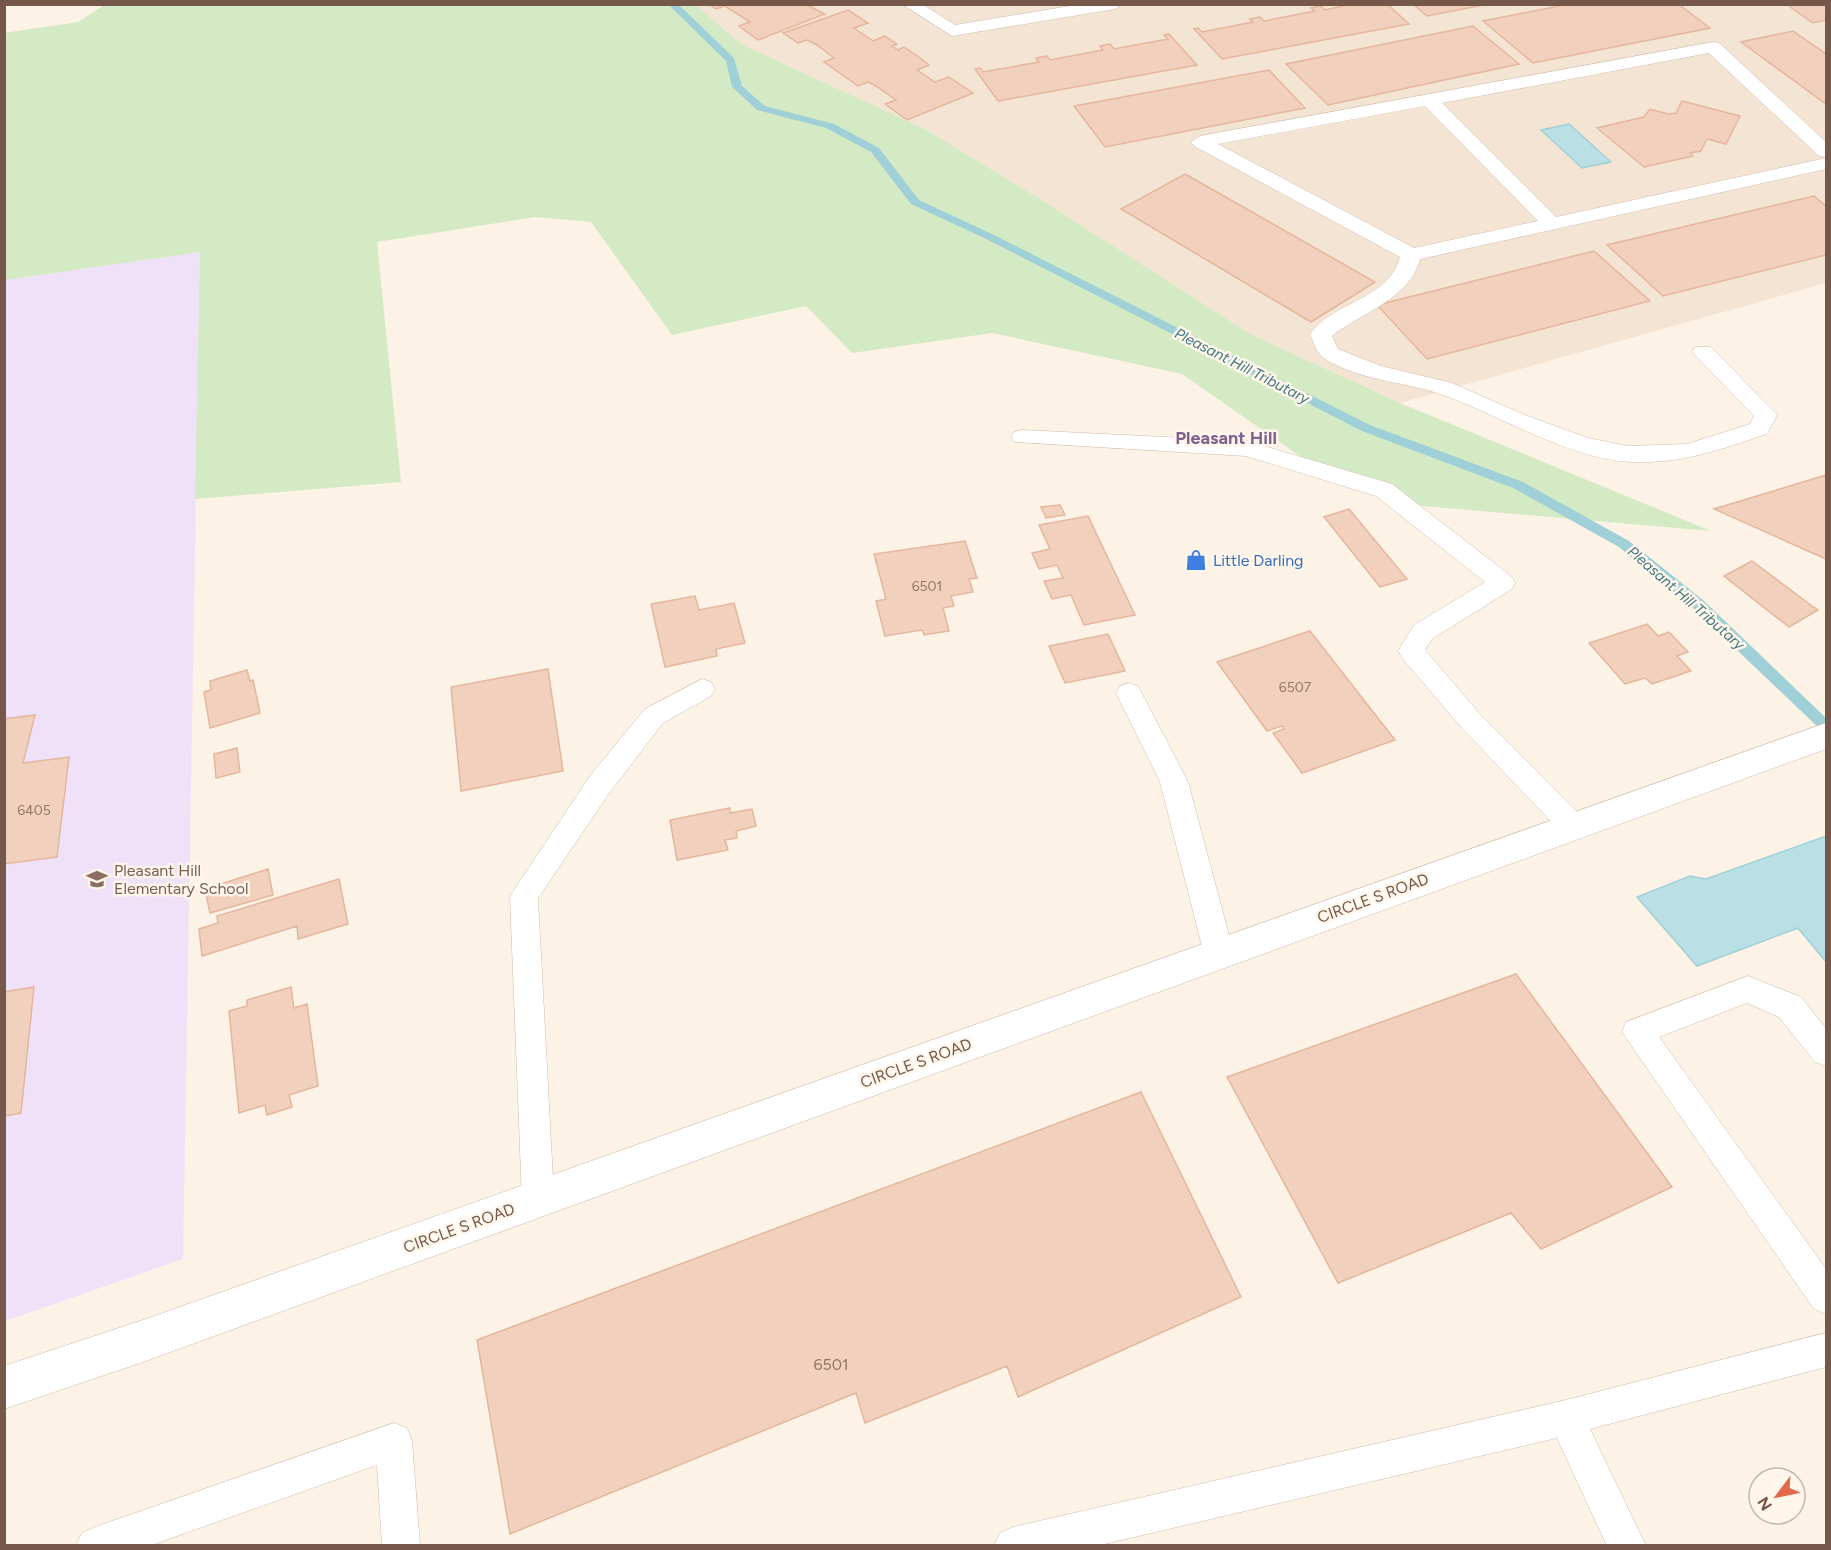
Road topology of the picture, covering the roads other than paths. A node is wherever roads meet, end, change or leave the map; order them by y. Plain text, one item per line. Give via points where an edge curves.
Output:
1 (910, 4) edge
2 (1115, 4) edge
3 (1429, 100) junction
4 (1827, 152) edge
5 (1827, 164) edge
6 (1551, 223) junction
7 (1411, 255) junction
8 (1703, 352) dead end
9 (1022, 437) dead end
10 (702, 689) dead end
11 (1129, 693) dead end
12 (1827, 736) edge
13 (1573, 826) junction
14 (1219, 954) junction
15 (1827, 1052) edge
16 (538, 1199) junction
17 (1827, 1297) edge
18 (1827, 1350) edge
19 (4, 1388) edge
20 (1566, 1418) junction
21 (95, 1545) edge
22 (401, 1545) edge
23 (1013, 1545) edge
24 (1627, 1545) edge

1 - 2 lane via 952,31
3 - 4 lane via 1713,46
3 - 6 lane
3 - 7 lane via 1200,142
5 - 6 lane
6 - 7 lane
7 - 8 lane via 1406,274 1386,293 1343,317 1321,335 1330,353 1374,371 1444,388 1583,444 1628,454 1688,452 1759,429 1766,415
9 - 13 lane via 1247,449 1384,490 1503,583 1423,632 1411,651 1470,720
10 - 16 lane via 654,716 600,784 524,896
11 - 14 lane via 1174,782
12 - 13 street, CIRCLE S ROAD
13 - 14 street, CIRCLE S ROAD
14 - 16 street, CIRCLE S ROAD
15 - 17 lane via 1790,1007 1748,988 1637,1032
16 - 19 street, CIRCLE S ROAD
18 - 20 lane
20 - 23 lane
20 - 24 lane
21 - 22 lane via 394,1441

